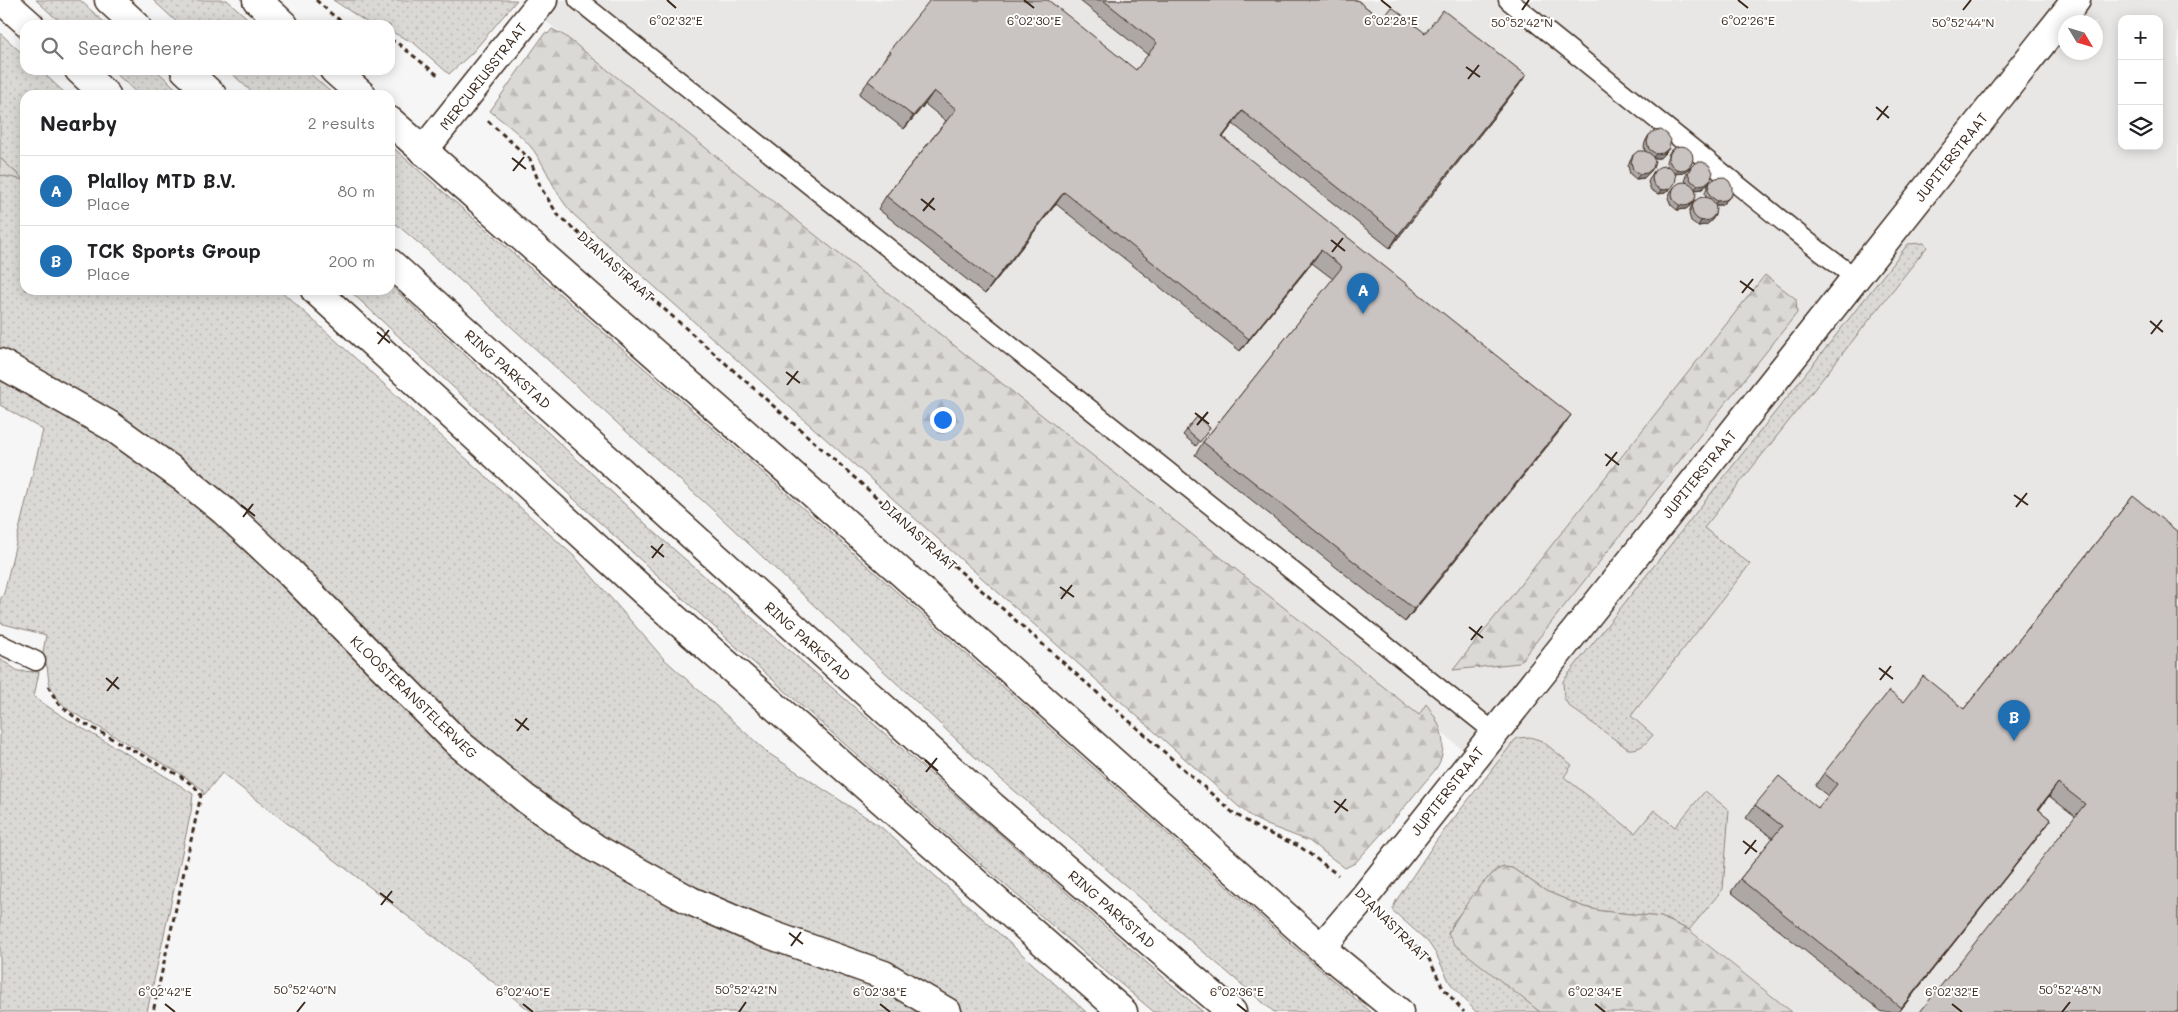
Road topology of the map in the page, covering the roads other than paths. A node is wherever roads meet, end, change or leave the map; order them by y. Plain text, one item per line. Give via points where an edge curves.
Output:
1 (2, 0) edge
2 (109, 0) edge
3 (257, 0) edge
4 (543, 0) edge
5 (578, 0) edge
6 (1508, 0) edge
7 (2076, 0) edge
8 (24, 20) edge
9 (131, 20) edge
10 (279, 20) edge
11 (84, 75) edge
12 (190, 75) edge
13 (340, 75) edge
14 (100, 90) edge
15 (207, 90) edge
16 (356, 90) edge
17 (395, 126) edge
18 (423, 151) junction
19 (395, 268) edge
20 (1856, 278) junction
21 (320, 295) edge
22 (0, 363) edge
23 (0, 644) edge
24 (36, 661) road end
25 (1494, 732) junction
26 (1322, 948) junction
27 (947, 1012) edge
28 (1123, 1012) edge
29 (1232, 1012) edge
30 (1399, 1012) edge

1 - 8 main road
2 - 9 main road
3 - 10 main road
4 - 18 main road, MERCURIUSSTRAAT
5 - 25 lane
6 - 20 lane
7 - 20 main road, JUPITERSTRAAT
11 - 14 main road
12 - 15 main road
13 - 16 main road
17 - 18 main road
18 - 26 main road via 779,463
19 - 29 main road, RING PARKSTAD via 992,806
20 - 25 main road, JUPITERSTRAAT
21 - 28 main road via 661,606
22 - 27 main road, KLOOSTERANSTELERWEG via 111,426 217,505 290,572 458,743 526,799 595,848 691,901 760,931 884,975
23 - 24 lane
25 - 26 main road, JUPITERSTRAAT
26 - 30 main road

